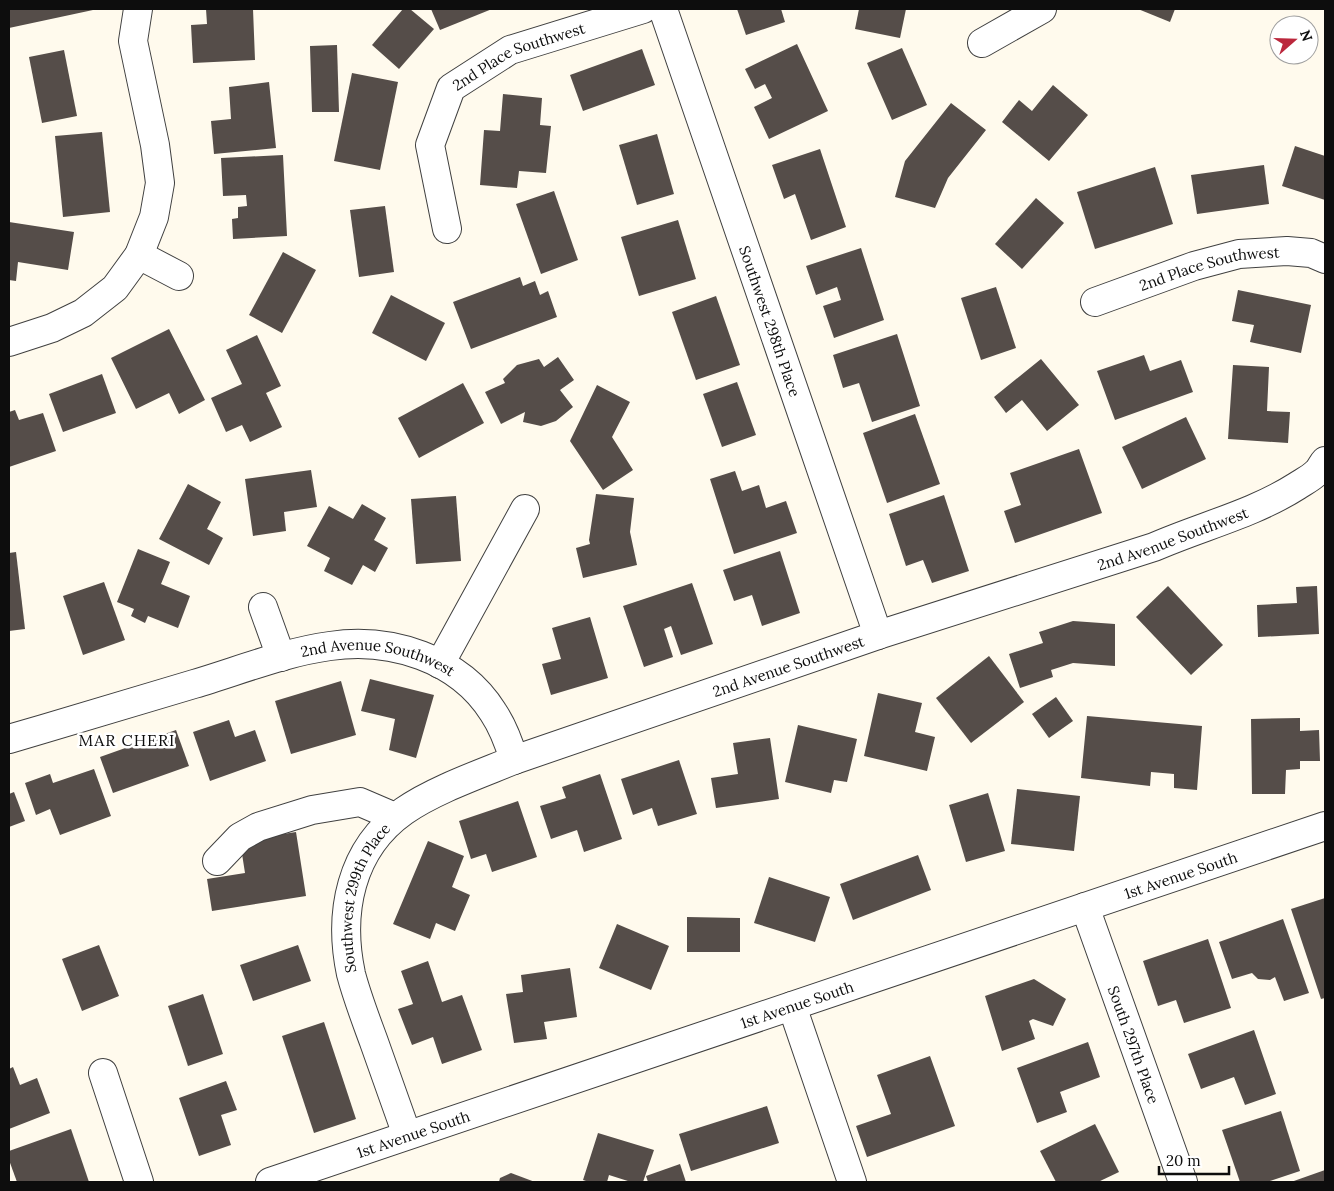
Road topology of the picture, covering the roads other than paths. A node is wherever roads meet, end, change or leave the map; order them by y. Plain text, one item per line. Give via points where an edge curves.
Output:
1 (138, 9) edge
2 (643, 9) edge
3 (663, 9) edge
4 (1042, 9) edge
5 (982, 43) dead end
6 (446, 230) dead end
7 (139, 255) junction
8 (1325, 259) edge
9 (179, 276) dead end
10 (1095, 302) dead end
11 (9, 342) edge
12 (1325, 460) edge
13 (525, 509) dead end
14 (263, 607) dead end
15 (878, 634) junction
16 (281, 657) junction
17 (440, 664) junction
18 (10, 734) edge
19 (514, 760) junction
20 (395, 817) junction
21 (1325, 826) edge
22 (217, 861) dead end
23 (1085, 907) junction
24 (792, 1006) junction
25 (103, 1073) dead end
26 (407, 1135) junction
27 (139, 1182) edge
28 (270, 1182) edge
29 (852, 1182) edge
30 (1182, 1182) edge

1 - 7 street via 133,41 160,183 154,217
2 - 6 street, 2nd Place Southwest via 510,50 451,88 430,145
3 - 15 street, Southwest 298th Place
4 - 5 street
7 - 9 street
7 - 11 street via 116,288 83,313 52,328
8 - 10 street, 2nd Place Southwest via 1311,253 1286,250 1240,254 1194,266
12 - 15 street, 2nd Avenue Southwest via 1316,473 1291,489 1227,520 1154,547
13 - 17 street
14 - 16 street, 2nd Avenue Southwest
15 - 19 street, 2nd Avenue Southwest
16 - 17 street, 2nd Avenue Southwest via 357,643 404,650
16 - 18 street, 2nd Avenue Southwest
17 - 19 street, 2nd Avenue Southwest via 464,678 493,710
19 - 20 street, Southwest 299th Place via 458,783
20 - 22 street via 360,802 312,810 258,827 240,837
20 - 26 street, Southwest 299th Place via 373,840 358,865 347,900 346,924 351,974
21 - 23 street, 1st Avenue South
23 - 24 street, 1st Avenue South
23 - 30 street, South 297th Place
24 - 26 street, 1st Avenue South
24 - 29 street
25 - 27 street
26 - 28 street, 1st Avenue South

